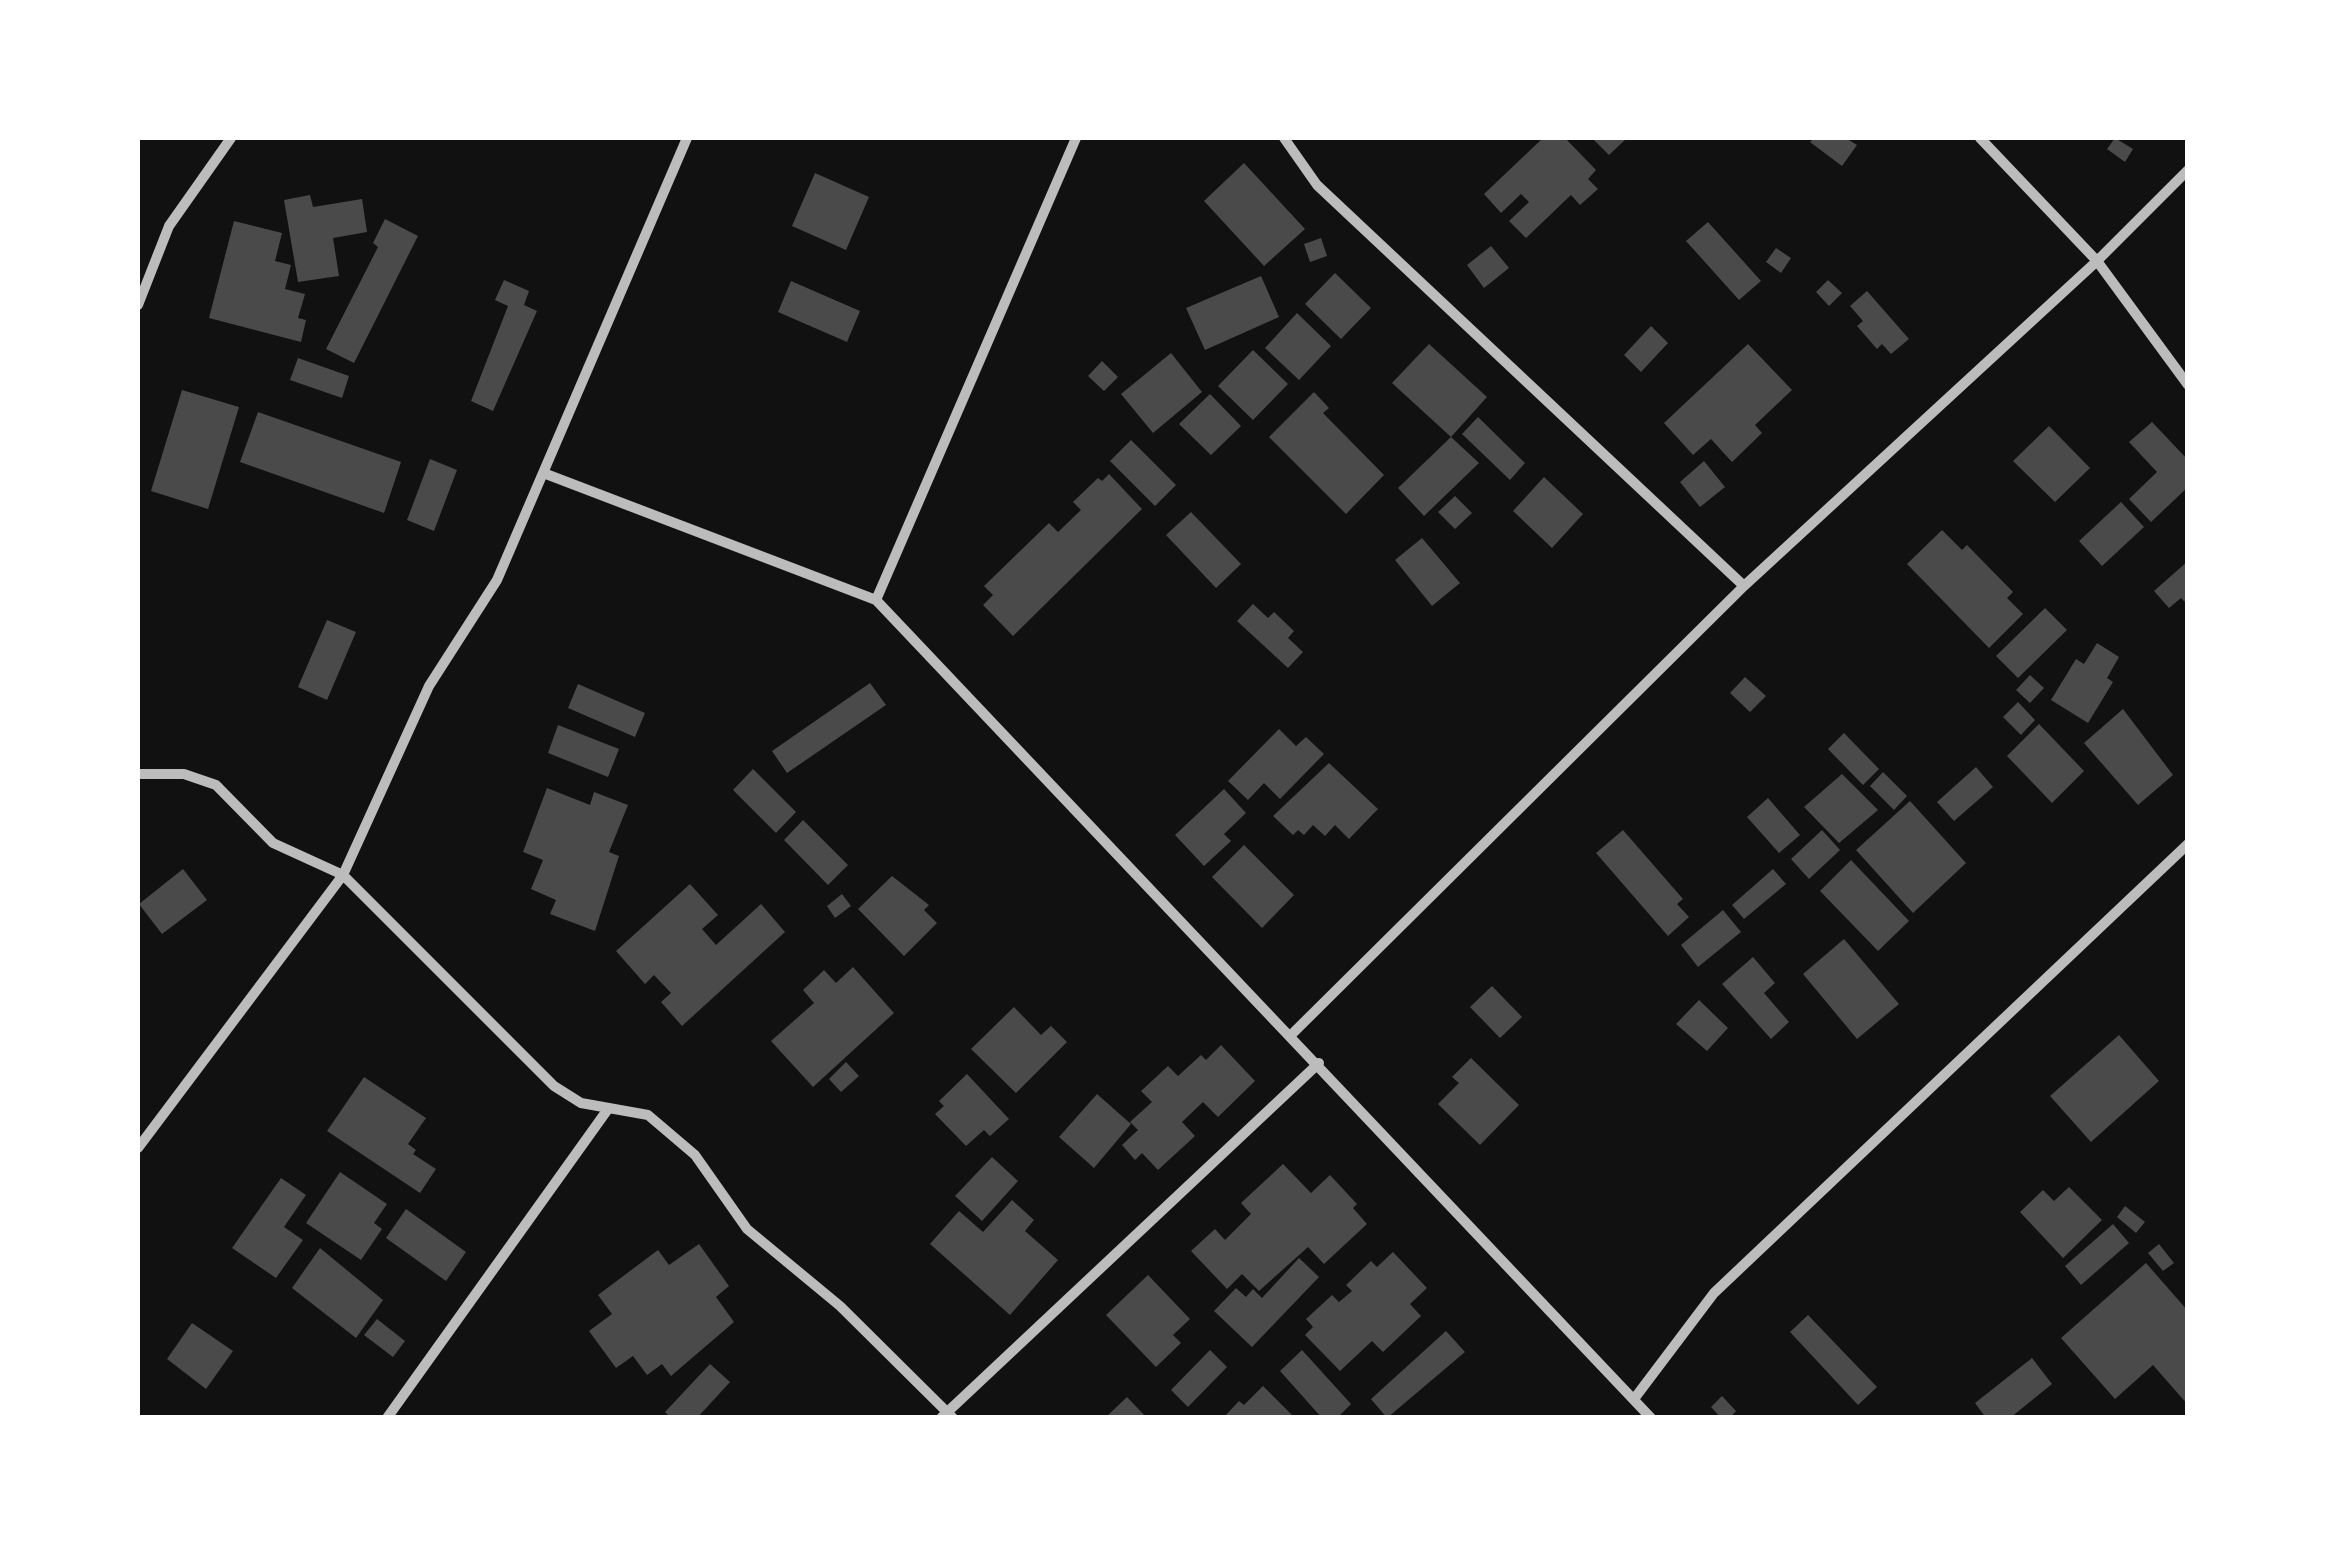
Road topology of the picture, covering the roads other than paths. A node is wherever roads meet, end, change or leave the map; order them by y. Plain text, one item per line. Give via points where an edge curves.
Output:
1 (231, 138) edge
2 (687, 138) edge
3 (1076, 138) edge
4 (1284, 138) edge
5 (1980, 138) edge
6 (2188, 170) edge
7 (2097, 260) junction
8 (138, 305) edge
9 (2188, 385) edge
10 (546, 474) junction
11 (1744, 586) junction
12 (876, 600) junction
13 (138, 774) edge
14 (2188, 844) edge
15 (343, 875) junction
16 (1291, 1035) junction
17 (1319, 1063) junction
18 (608, 1109) junction
19 (138, 1148) edge
20 (1634, 1399) junction
21 (947, 1415) edge
22 (387, 1418) edge
23 (1651, 1418) edge

1 - 8 street via 169,226
2 - 10 street
3 - 12 street
4 - 11 street via 1316,185
5 - 7 street
6 - 7 street
7 - 9 street
7 - 11 street
10 - 12 street
10 - 15 street via 497,580 429,686
11 - 16 street
12 - 16 street
13 - 15 street via 184,774 216,785 274,843
14 - 20 street via 1714,1293
15 - 18 street via 525,1061 581,1103
15 - 19 street
16 - 17 street
17 - 20 street
17 - 21 street
18 - 21 street via 648,1115 695,1155 747,1229 840,1306
18 - 22 street
20 - 23 street

